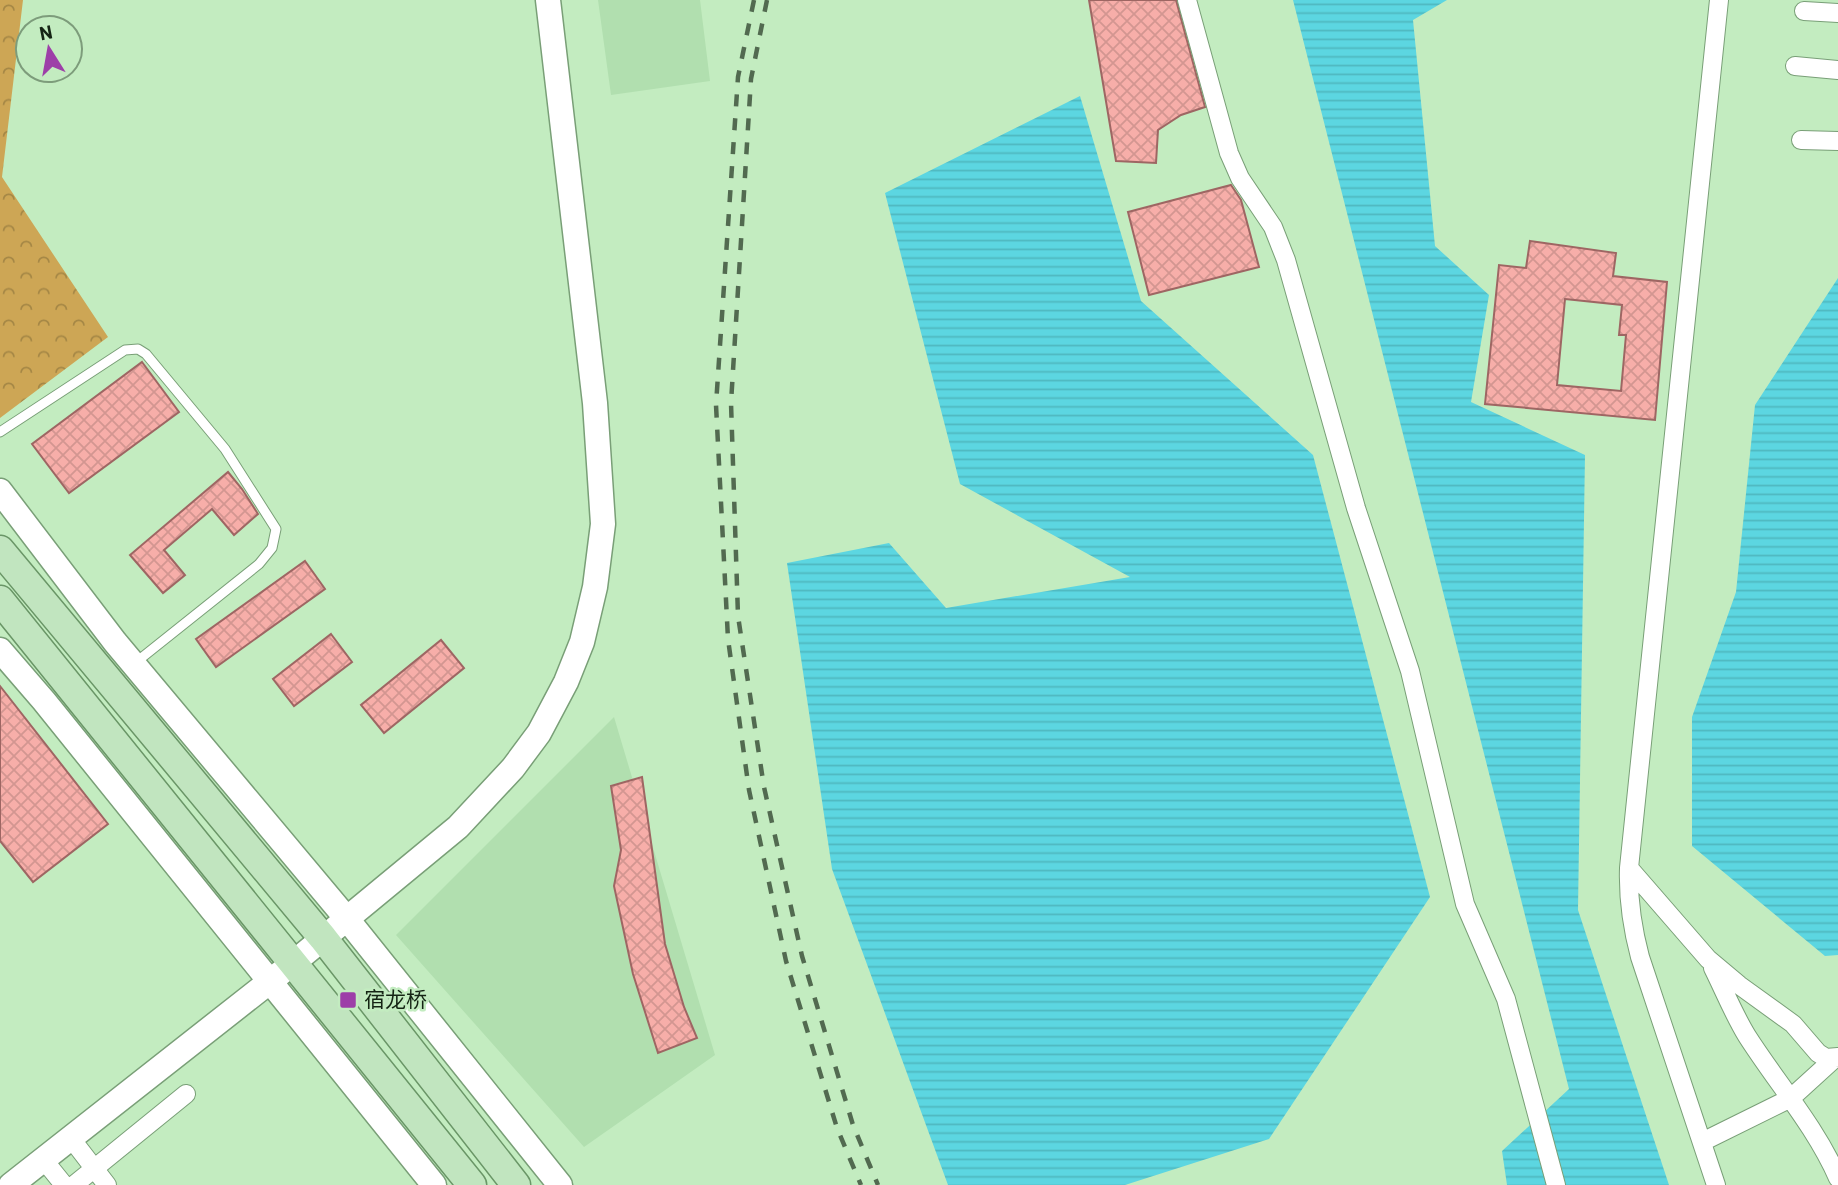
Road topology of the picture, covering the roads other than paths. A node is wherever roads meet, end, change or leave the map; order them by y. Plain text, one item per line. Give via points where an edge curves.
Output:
1 (548, 0) edge
2 (1187, 0) edge
3 (1719, 0) edge
4 (1804, 11) dead end
5 (1838, 13) edge
6 (1795, 66) dead end
7 (1838, 70) edge
8 (1801, 140) dead end
9 (1838, 141) edge
10 (0, 432) edge
11 (0, 491) edge
12 (0, 550) edge
13 (0, 600) edge
14 (0, 650) edge
15 (134, 664) junction
16 (1629, 867) junction
17 (347, 919) junction
18 (323, 938) junction
19 (1708, 959) junction
20 (281, 972) junction
21 (1837, 1058) edge
22 (186, 1094) dead end
23 (1791, 1098) junction
24 (70, 1138) junction
25 (1702, 1142) junction
26 (43, 1159) junction
27 (94, 1168) junction
28 (1838, 1178) edge
29 (11, 1185) edge
30 (64, 1185) edge
31 (74, 1185) edge
32 (107, 1185) edge
33 (434, 1185) edge
34 (472, 1185) edge
35 (516, 1185) edge
36 (560, 1185) edge
37 (1556, 1185) edge
38 (1716, 1185) edge

1 - 17 street via 595,404 603,524 595,587 582,642 566,682 539,733 513,768 458,827
2 - 37 street via 1229,153 1273,227 1286,260 1356,508 1410,671 1465,904 1506,999
3 - 16 street
4 - 5 street
6 - 7 street
8 - 9 street
10 - 15 lane via 125,350 138,349 225,449 276,529 272,548 259,564
11 - 15 street
12 - 18 main road
13 - 20 main road
14 - 20 street
15 - 17 street
16 - 19 street
16 - 25 street via 1634,934
17 - 18 street
17 - 36 street
18 - 20 street
18 - 35 main road
19 - 21 street via 1793,1024 1818,1053
19 - 23 street via 1746,1035
20 - 24 street
20 - 33 street
20 - 34 main road
21 - 23 street
22 - 27 street
23 - 25 street
23 - 28 street
24 - 26 street
24 - 27 street
25 - 38 street
26 - 29 street
26 - 30 street
27 - 31 street
27 - 32 street

